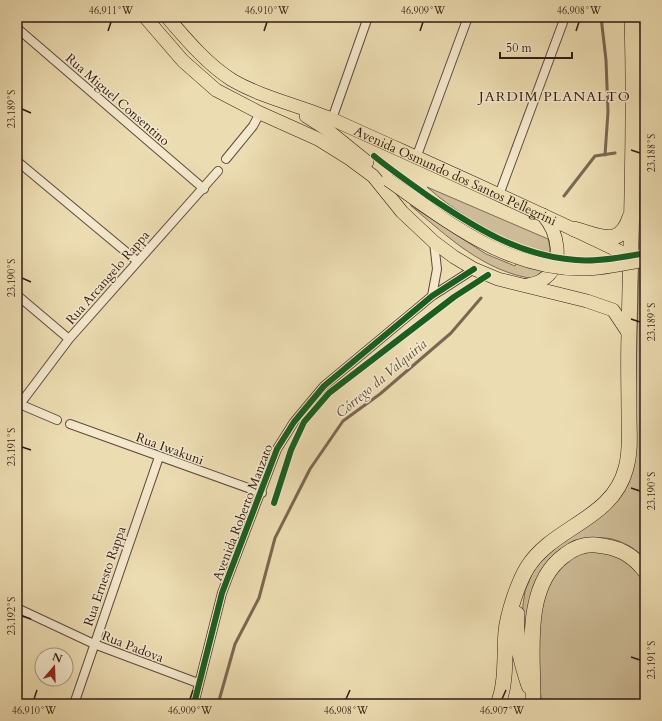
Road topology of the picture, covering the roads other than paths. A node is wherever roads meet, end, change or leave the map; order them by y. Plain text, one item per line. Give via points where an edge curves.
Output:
1 (145, 17) edge
2 (167, 17) edge
3 (368, 17) edge
4 (468, 17) edge
5 (565, 17) edge
6 (632, 17) edge
7 (17, 28) edge
8 (277, 99) junction
9 (260, 114) junction
10 (332, 119) junction
11 (416, 158) junction
12 (226, 159) dead end
13 (350, 159) junction
14 (17, 161) edge
15 (218, 171) dead end
16 (388, 180) junction
17 (204, 189) junction
18 (499, 195) junction
19 (632, 210) junction
20 (543, 215) junction
21 (574, 230) junction
22 (434, 242) junction
23 (638, 258) edge
24 (136, 261) junction
25 (474, 269) junction
26 (527, 285) junction
27 (17, 295) edge
28 (432, 296) junction
29 (629, 334) junction
30 (69, 339) junction
31 (18, 403) edge
32 (57, 420) dead end
33 (70, 424) dead end
34 (159, 457) junction
35 (262, 493) junction
36 (645, 571) edge
37 (518, 589) junction
38 (17, 608) edge
39 (94, 644) junction
40 (198, 683) junction
41 (534, 701) edge
42 (74, 704) edge
43 (194, 704) edge
44 (498, 704) edge

1 - 9 main road, Avenida Osmundo dos Santos Pellegrini via 183,61 216,90
2 - 8 main road, Avenida Osmundo dos Santos Pellegrini via 195,48 232,79
3 - 10 street
4 - 11 street
5 - 18 street
6 - 19 highway
7 - 17 street, Rua Miguel Consentino
8 - 10 main road, Avenida Osmundo dos Santos Pellegrini
8 - 16 main road, Avenida Osmundo dos Santos Pellegrini via 325,128
9 - 12 street
9 - 13 main road, Avenida Osmundo dos Santos Pellegrini via 318,139
10 - 11 main road, Avenida Osmundo dos Santos Pellegrini
11 - 18 main road, Avenida Osmundo dos Santos Pellegrini
13 - 16 main road, Avenida Osmundo dos Santos Pellegrini
13 - 22 main road, Avenida Osmundo dos Santos Pellegrini via 373,176 402,212
14 - 24 street
15 - 17 street, Rua Arcangelo Rappa
16 - 23 main road, bridge via 482,243 526,262 568,269 588,269
17 - 24 street, Rua Arcangelo Rappa
18 - 20 main road, Avenida Osmundo dos Santos Pellegrini
19 - 21 highway via 622,234 615,237
19 - 23 highway
20 - 21 main road, Avenida Osmundo dos Santos Pellegrini
20 - 26 main road via 555,233 557,258 550,273 542,280
21 - 23 main road, Avenida Osmundo dos Santos Pellegrini
22 - 25 main road, Avenida Osmundo dos Santos Pellegrini
22 - 28 street via 437,269
23 - 29 highway
24 - 30 street, Rua Arcangelo Rappa
25 - 26 main road, Avenida Osmundo dos Santos Pellegrini via 498,279
25 - 28 street, Avenida Roberto Manzato
26 - 29 main road, Avenida Osmundo dos Santos Pellegrini via 613,310
27 - 30 street
28 - 35 street, Avenida Roberto Manzato via 324,386 294,422 278,449
29 - 37 highway via 629,452 621,483 607,503 551,542 538,555 527,568
30 - 31 street, Rua Arcangelo Rappa
31 - 32 street
33 - 34 street, Rua Iwakuni
34 - 35 street, Rua Iwakuni
34 - 39 street, Rua Ernesto Rappa
35 - 40 street, Avenida Roberto Manzato via 222,593
36 - 41 highway via 631,556 614,547 592,545 569,552 551,567 542,585 535,611 532,651
37 - 41 highway via 516,628 520,661
37 - 44 highway via 507,629 502,691
38 - 39 street, Rua Padova
39 - 40 street, Rua Padova
39 - 42 street, Rua Ernesto Rappa
40 - 43 street, Avenida Roberto Manzato

